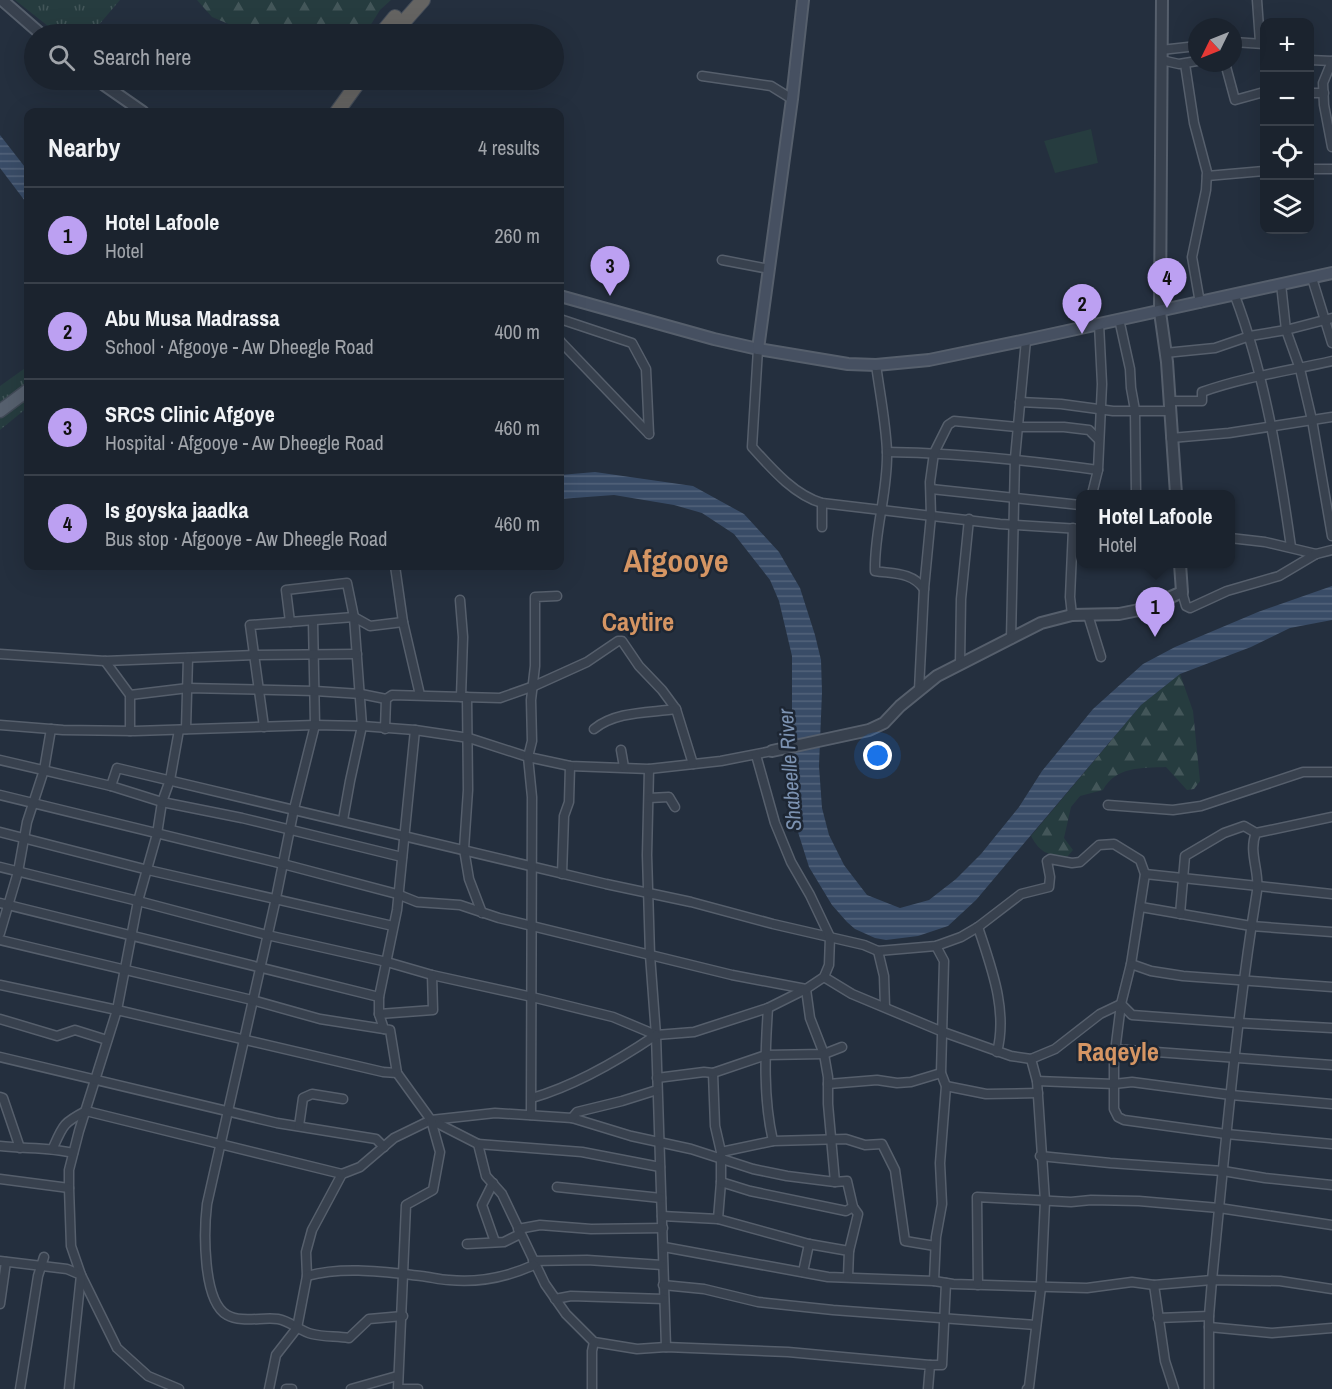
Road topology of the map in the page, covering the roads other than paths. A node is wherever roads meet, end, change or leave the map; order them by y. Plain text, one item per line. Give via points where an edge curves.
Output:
1 (2, 0) edge
2 (411, 0) edge
3 (423, 0) edge
4 (803, 0) edge
5 (1162, 0) edge
6 (1257, 0) edge
7 (30, 24) edge
8 (390, 24) edge
9 (402, 24) edge
10 (1260, 26) edge
11 (1242, 42) edge
12 (1260, 43) edge
13 (1188, 48) edge
14 (1161, 55) junction
15 (1314, 60) edge
16 (1332, 61) edge
17 (1188, 63) edge
18 (1185, 64) junction
19 (1227, 72) edge
20 (702, 76) dead end
21 (1328, 82) edge
22 (111, 90) edge
23 (342, 90) edge
24 (353, 90) edge
25 (1260, 93) edge
26 (1314, 93) edge
27 (1324, 93) junction
28 (792, 99) junction
29 (1328, 106) edge
30 (137, 108) edge
31 (330, 108) edge
32 (341, 108) edge
33 (1332, 141) edge
34 (1314, 169) edge
35 (1332, 169) edge
36 (1260, 171) edge
37 (1207, 176) junction
38 (722, 260) dead end
39 (769, 269) junction
40 (1332, 273) edge
41 (1312, 278) junction
42 (1281, 284) junction
43 (1235, 296) junction
44 (564, 297) edge
45 (1200, 303) junction
46 (1160, 312) junction
47 (1119, 319) junction
48 (1328, 319) edge
49 (564, 320) edge
50 (1099, 324) junction
51 (1286, 330) junction
52 (1250, 336) junction
53 (1026, 340) junction
54 (1332, 344) edge
55 (564, 345) edge
56 (758, 349) junction
57 (1165, 353) junction
58 (1332, 361) edge
59 (876, 365) junction
60 (1300, 369) junction
61 (1260, 375) junction
62 (24, 393) edge
63 (1020, 402) junction
64 (1170, 406) junction
65 (1100, 410) junction
66 (1135, 410) junction
67 (0, 411) edge
68 (1332, 417) edge
69 (1312, 420) junction
70 (1269, 425) junction
71 (1017, 427) junction
72 (1171, 438) junction
73 (1098, 439) junction
74 (887, 452) junction
75 (934, 453) junction
76 (1015, 458) junction
77 (1098, 470) junction
78 (931, 489) junction
79 (1093, 490) edge
80 (1136, 490) edge
81 (1176, 490) edge
82 (1014, 498) junction
83 (822, 503) junction
84 (1076, 505) edge
85 (882, 510) junction
86 (931, 516) junction
87 (969, 519) junction
88 (1013, 524) junction
89 (822, 527) dead end
90 (1076, 528) edge
91 (1332, 536) edge
92 (1076, 538) edge
93 (1235, 539) edge
94 (1291, 547) junction
95 (1332, 550) edge
96 (1316, 554) junction
97 (1180, 568) edge
98 (396, 570) edge
99 (924, 589) junction
100 (1182, 592) junction
101 (557, 596) dead end
102 (460, 600) dead end
103 (1072, 615) junction
104 (1088, 615) junction
105 (354, 617) junction
106 (313, 621) junction
107 (290, 622) junction
108 (403, 622) junction
109 (1011, 639) junction
110 (0, 654) edge
111 (314, 654) junction
112 (357, 654) junction
113 (255, 655) junction
114 (1101, 657) dead end
115 (188, 658) junction
116 (105, 661) junction
117 (960, 664) junction
118 (534, 686) junction
119 (188, 688) junction
120 (260, 689) junction
121 (919, 690) junction
122 (315, 691) junction
123 (361, 694) junction
124 (130, 695) junction
125 (420, 695) junction
126 (464, 697) junction
127 (386, 699) junction
128 (676, 709) junction
129 (315, 724) junction
130 (0, 725) edge
131 (362, 726) junction
132 (264, 727) junction
133 (51, 729) junction
134 (385, 729) junction
135 (594, 729) dead end
136 (182, 730) junction
137 (415, 730) junction
138 (130, 731) junction
139 (469, 738) junction
140 (621, 750) dead end
141 (772, 752) joint
142 (756, 755) junction
143 (528, 757) junction
144 (0, 760) edge
145 (693, 764) junction
146 (570, 766) junction
147 (624, 767) junction
148 (649, 769) junction
149 (44, 770) junction
150 (1332, 772) edge
151 (170, 780) junction
152 (111, 786) junction
153 (0, 795) edge
154 (649, 798) junction
155 (162, 802) junction
156 (32, 803) junction
157 (1108, 805) dead end
158 (675, 807) dead end
159 (294, 809) junction
160 (1332, 817) edge
161 (343, 820) junction
162 (291, 831) junction
163 (0, 832) edge
164 (1256, 833) junction
165 (157, 834) junction
166 (406, 835) junction
167 (23, 837) junction
168 (464, 849) junction
169 (402, 857) junction
170 (283, 864) junction
171 (532, 866) junction
172 (0, 867) edge
173 (148, 870) junction
174 (18, 872) junction
175 (562, 874) junction
176 (1145, 874) junction
177 (1183, 877) junction
178 (1257, 887) junction
179 (648, 892) junction
180 (397, 894) junction
181 (1332, 894) edge
182 (276, 898) junction
183 (138, 900) junction
184 (4, 904) edge
185 (1141, 907) junction
186 (482, 913) junction
187 (1180, 914) junction
188 (1251, 926) junction
189 (393, 927) junction
190 (531, 927) junction
191 (978, 927) junction
192 (1332, 932) edge
193 (0, 933) edge
194 (267, 935) junction
195 (131, 936) junction
196 (830, 937) junction
197 (0, 940) edge
198 (936, 946) junction
199 (878, 951) junction
200 (650, 955) junction
201 (387, 962) junction
202 (1131, 964) junction
203 (259, 968) junction
204 (124, 970) junction
205 (432, 975) junction
206 (824, 977) junction
207 (1243, 981) junction
208 (0, 985) edge
209 (1332, 987) edge
210 (806, 989) junction
211 (379, 997) junction
212 (532, 997) junction
213 (252, 1000) junction
214 (1121, 1004) junction
215 (885, 1007) junction
216 (768, 1008) junction
217 (117, 1010) junction
218 (379, 1014) junction
219 (0, 1019) edge
220 (1240, 1023) junction
221 (1332, 1028) edge
222 (384, 1029) junction
223 (943, 1032) junction
224 (656, 1035) junction
225 (244, 1039) junction
226 (107, 1040) junction
227 (842, 1047) dead end
228 (1115, 1049) junction
229 (997, 1052) junction
230 (824, 1054) junction
231 (765, 1055) junction
232 (0, 1057) edge
233 (1031, 1059) junction
234 (1235, 1059) junction
235 (1332, 1065) edge
236 (397, 1073) junction
237 (713, 1073) junction
238 (941, 1073) junction
239 (657, 1078) junction
240 (95, 1080) junction
241 (1037, 1082) junction
242 (828, 1084) junction
243 (1114, 1084) junction
244 (946, 1086) junction
245 (657, 1090) junction
246 (1038, 1094) junction
247 (1231, 1095) junction
248 (0, 1097) edge
249 (532, 1098) junction
250 (343, 1099) dead end
251 (1332, 1104) edge
252 (228, 1110) junction
253 (86, 1111) junction
254 (531, 1114) junction
255 (572, 1118) junction
256 (431, 1120) junction
257 (299, 1126) junction
258 (1226, 1134) junction
259 (832, 1139) junction
260 (773, 1141) junction
261 (659, 1142) junction
262 (478, 1144) junction
263 (1332, 1144) edge
264 (221, 1145) junction
265 (0, 1146) edge
266 (384, 1146) junction
267 (20, 1148) junction
268 (53, 1148) junction
269 (73, 1153) junction
270 (721, 1156) junction
271 (1040, 1156) junction
272 (660, 1167) junction
273 (1223, 1171) junction
274 (342, 1174) junction
275 (0, 1179) edge
276 (722, 1182) junction
277 (836, 1182) junction
278 (493, 1184) junction
279 (1332, 1185) edge
280 (557, 1187) dead end
281 (69, 1188) junction
282 (661, 1198) junction
283 (1045, 1201) junction
284 (853, 1207) junction
285 (1219, 1208) junction
286 (662, 1216) junction
287 (718, 1219) junction
288 (1332, 1225) edge
289 (663, 1228) junction
290 (519, 1232) junction
291 (495, 1242) junction
292 (467, 1244) dead end
293 (809, 1244) junction
294 (935, 1246) junction
295 (664, 1247) junction
296 (849, 1251) junction
297 (44, 1257) dead end
298 (3, 1262) edge
299 (533, 1263) junction
300 (662, 1265) junction
301 (41, 1268) junction
302 (803, 1272) junction
303 (81, 1275) junction
304 (404, 1275) junction
305 (307, 1276) junction
306 (848, 1277) junction
307 (1212, 1280) junction
308 (934, 1281) junction
309 (946, 1283) junction
310 (663, 1285) junction
311 (978, 1285) junction
312 (1154, 1285) junction
313 (1041, 1287) junction
314 (1332, 1289) edge
315 (555, 1299) junction
316 (664, 1299) junction
317 (0, 1304) edge
318 (403, 1316) junction
319 (1209, 1316) junction
320 (944, 1318) junction
321 (1158, 1318) junction
322 (1036, 1325) junction
323 (1209, 1327) junction
324 (297, 1328) junction
325 (1332, 1328) edge
326 (594, 1342) junction
327 (666, 1347) junction
328 (930, 1365) junction
329 (397, 1376) junction
330 (20, 1389) edge
331 (69, 1389) edge
332 (179, 1389) edge
333 (268, 1389) edge
334 (286, 1389) edge
335 (292, 1389) edge
336 (351, 1389) edge
337 (399, 1389) edge
338 (418, 1389) edge
339 (592, 1389) edge
340 (928, 1389) edge
341 (1027, 1389) edge
342 (1174, 1389) edge
343 (1209, 1389) edge

1 - 7 street
2 - 8 highway
3 - 9 highway
4 - 28 main road
5 - 14 street
6 - 10 street
11 - 12 street
13 - 14 street
14 - 18 street
14 - 46 street
15 - 16 street
16 - 21 street
17 - 18 street
18 - 37 street
19 - 25 street via 1235,100
20 - 28 street via 771,86
21 - 27 street
22 - 30 street
23 - 31 highway
24 - 32 highway
26 - 27 street
27 - 29 street
28 - 39 main road
29 - 33 street
34 - 35 street
36 - 37 street
37 - 45 street via 1192,257
38 - 39 street
39 - 56 main road
40 - 41 main road
41 - 42 main road
41 - 48 street
42 - 43 main road
42 - 51 street
43 - 45 main road
43 - 52 street
44 - 56 main road
45 - 46 main road
46 - 47 main road
46 - 57 street
47 - 50 main road
47 - 66 street
48 - 51 street
48 - 54 street
49 - 55 street via 632,343 646,369 649,434
50 - 53 main road
50 - 65 street
51 - 52 street
51 - 60 street
52 - 57 street via 1215,348
52 - 61 street
53 - 59 main road via 929,360
53 - 63 street
56 - 59 main road
56 - 83 street via 752,447 796,489 810,500
57 - 64 street
58 - 60 street
59 - 74 street
60 - 61 street
60 - 69 street
61 - 64 street via 1202,392 1202,401
61 - 70 street
62 - 67 main road
63 - 65 street
63 - 71 street
64 - 66 street
64 - 72 street
65 - 66 street
65 - 73 street
66 - 80 street
68 - 69 street
69 - 70 street
69 - 91 street
70 - 72 street
70 - 94 street
71 - 73 street via 1089,430
71 - 75 street via 954,421
71 - 76 street
72 - 81 street
73 - 77 street
74 - 75 street
74 - 85 street
75 - 76 street
75 - 78 street
76 - 77 street
76 - 82 street
77 - 79 street
78 - 82 street
78 - 86 street
82 - 84 street
82 - 88 street
83 - 85 street
83 - 89 street
85 - 86 street
85 - 99 street via 875,571 908,575
86 - 87 street
86 - 99 street
87 - 88 street
87 - 117 street
88 - 90 street
88 - 109 street
92 - 103 street
93 - 94 street
94 - 96 street
95 - 96 street
96 - 100 street via 1279,576 1227,591 1190,608 1184,603
97 - 100 street
98 - 108 street
99 - 121 street
100 - 104 street via 1144,609
101 - 118 street via 535,597
102 - 126 street
103 - 104 street
103 - 109 street via 1041,623
104 - 114 street
105 - 106 street
105 - 107 street via 347,583 286,591
105 - 108 street via 370,626
105 - 112 street
106 - 107 street
106 - 111 street
107 - 113 street via 250,625
108 - 125 street
109 - 117 street
110 - 116 street
111 - 112 street
111 - 113 street
111 - 122 street
112 - 123 street
113 - 115 street
113 - 120 street
115 - 116 street
115 - 119 street
116 - 124 street
117 - 121 street
118 - 126 street via 500,698
118 - 128 street via 622,641
118 - 143 street
119 - 120 street
119 - 124 street
119 - 136 street
120 - 122 street
120 - 132 street
121 - 141 street via 884,723 868,730
122 - 123 street
122 - 129 street
123 - 127 street
123 - 131 street
124 - 138 street
125 - 126 street
125 - 127 street via 392,695
126 - 139 street
127 - 134 street
128 - 135 street via 624,714
128 - 145 street
129 - 131 street
129 - 132 street
129 - 159 street
130 - 133 street
131 - 134 street
131 - 161 street
132 - 136 street
133 - 138 street
133 - 149 street
134 - 137 street
136 - 138 street
136 - 151 street
137 - 139 street
137 - 166 street
139 - 143 street
139 - 168 street
140 - 147 street
141 - 142 street
142 - 145 street
142 - 196 street via 775,823
143 - 146 street
143 - 171 street
144 - 149 street
145 - 148 street
146 - 147 street
146 - 175 street
147 - 148 street
148 - 154 street
149 - 152 street
149 - 156 street
150 - 157 street via 1303,772 1201,806 1173,810
151 - 152 street via 117,768
151 - 155 street
151 - 159 street
152 - 155 street
153 - 156 street
154 - 158 street via 669,796
154 - 179 street
155 - 162 street
155 - 165 street
156 - 165 street
156 - 167 street
159 - 161 street
159 - 162 street
160 - 164 street
161 - 166 street
162 - 169 street
162 - 170 street
163 - 167 street
164 - 177 street via 1244,826 1203,844 1185,856
164 - 178 street via 1252,843
165 - 170 street
165 - 173 street
166 - 168 street
166 - 169 street
167 - 173 street
167 - 174 street
168 - 171 street
168 - 186 street via 469,879
169 - 180 street
170 - 180 street
170 - 182 street
171 - 175 street
171 - 190 street
172 - 174 street
173 - 182 street
173 - 183 street
174 - 183 street
174 - 184 street
175 - 179 street
176 - 177 street
176 - 185 street
176 - 191 street via 1140,860 1114,844 1099,845 1080,862 1050,859 1049,887 1021,894
177 - 178 street
177 - 187 street
178 - 181 street
178 - 188 street
179 - 196 street
179 - 200 street
180 - 186 street via 417,902 460,906
180 - 189 street
182 - 189 street
182 - 194 street
183 - 194 street
183 - 195 street
184 - 193 street
184 - 195 street
185 - 187 street
185 - 202 street
186 - 190 street
187 - 188 street
188 - 192 street
188 - 207 street
189 - 201 street
190 - 200 street
190 - 212 street
191 - 198 street
191 - 229 street via 996,984 1002,1035
194 - 201 street
194 - 203 street
195 - 203 street
195 - 204 street
196 - 199 street
196 - 206 street via 829,965
197 - 204 street
198 - 199 street
198 - 223 street via 944,961
199 - 215 street
200 - 210 street
200 - 224 street
201 - 205 street
201 - 211 street
202 - 207 street via 1183,976
202 - 214 street
203 - 211 street
203 - 213 street
204 - 213 street
204 - 217 street
205 - 212 street
205 - 218 street via 433,1010
206 - 210 street
206 - 215 street
207 - 209 street
207 - 220 street
208 - 217 street
210 - 216 street
210 - 230 street via 810,1018
211 - 218 street
212 - 224 street via 613,1017
212 - 249 street
213 - 222 street via 320,1019
213 - 225 street
214 - 220 street via 1132,1015
214 - 228 street
214 - 233 street via 1100,1014 1055,1049
215 - 223 street
216 - 224 street via 694,1032
216 - 231 street
217 - 225 street
217 - 226 street
218 - 222 street
219 - 226 street via 57,1036 75,1030
220 - 221 street
220 - 234 street
222 - 236 street via 390,1030
223 - 229 street
223 - 238 street
224 - 239 street
224 - 249 street via 557,1091
225 - 236 street
225 - 252 street
226 - 240 street
227 - 230 street
228 - 234 street
228 - 243 street
229 - 233 street
230 - 231 street
230 - 242 street
231 - 237 street
231 - 260 street
232 - 240 street
233 - 241 street
234 - 235 street
234 - 247 street
236 - 256 street
237 - 239 street
237 - 270 street via 715,1126
238 - 242 street via 910,1082
238 - 244 street
239 - 245 street
240 - 252 street
240 - 253 street
241 - 243 street
241 - 246 street
242 - 259 street
243 - 247 street via 1132,1082
243 - 258 street via 1118,1118
244 - 246 street via 986,1094
244 - 294 street via 940,1163 942,1204
245 - 255 street via 577,1112
245 - 261 street
246 - 271 street
247 - 251 street
247 - 258 street
248 - 267 street
249 - 254 street
250 - 257 street via 312,1094 303,1098
252 - 257 street
252 - 264 street
253 - 264 street
253 - 268 street via 65,1123
253 - 269 street
254 - 255 street
254 - 256 street via 495,1113
255 - 261 street
256 - 262 street
256 - 266 street
256 - 304 street via 440,1152 433,1190 406,1205
257 - 266 street via 375,1139
258 - 263 street
258 - 273 street
259 - 260 street
259 - 277 street
259 - 294 street via 882,1144 895,1170 905,1241
260 - 270 street
261 - 270 street
261 - 272 street
262 - 272 street via 582,1152
262 - 278 street via 486,1176
264 - 274 street
264 - 324 street via 204,1224 212,1296 228,1315 278,1319
265 - 267 street
266 - 274 street via 360,1167
267 - 268 street
268 - 269 street
269 - 281 street
270 - 276 street
270 - 277 street via 787,1176
271 - 273 street
271 - 283 street
272 - 282 street
273 - 279 street
273 - 285 street
274 - 305 street via 312,1230 306,1252
275 - 281 street
276 - 284 street via 846,1211
276 - 287 street
277 - 284 street via 847,1181
278 - 290 street via 502,1194
278 - 291 street via 482,1205
280 - 282 street
281 - 303 street via 71,1246
282 - 286 street
283 - 285 street via 1138,1201
283 - 311 street via 977,1197
283 - 313 street
284 - 296 street via 858,1214
285 - 288 street
285 - 307 street
286 - 287 street
286 - 289 street
287 - 293 street
289 - 290 street via 591,1230 540,1225
289 - 295 street
290 - 291 street via 504,1242
290 - 299 street
291 - 292 street
293 - 296 street
293 - 302 street
294 - 308 street
295 - 300 street
295 - 302 street
296 - 306 street
297 - 301 street
298 - 301 street
298 - 317 street
299 - 300 street via 587,1260
299 - 304 street via 515,1274 486,1279
299 - 315 street
300 - 310 street
301 - 303 street via 67,1269
301 - 330 street
302 - 306 street
303 - 331 street
303 - 332 street via 117,1348 148,1376
304 - 305 street via 343,1270
304 - 318 street
305 - 324 street
306 - 308 street
307 - 312 street
307 - 314 street via 1280,1281
307 - 319 street
308 - 309 street
309 - 311 street
309 - 320 street
310 - 316 street
310 - 320 street via 704,1289 758,1302
311 - 313 street
312 - 313 street via 1132,1282 1087,1288
312 - 321 street
313 - 322 street
315 - 316 street
315 - 326 street
316 - 327 street
318 - 324 street via 369,1319 349,1338 312,1334
318 - 329 street
319 - 321 street
319 - 323 street
320 - 322 street
320 - 328 street via 942,1365
321 - 342 street
322 - 341 street
323 - 325 street via 1272,1333
323 - 343 street
324 - 333 street via 276,1355
326 - 327 street via 637,1349
326 - 339 street
327 - 328 street via 788,1352
328 - 340 street
329 - 336 street
329 - 337 street
334 - 335 street
337 - 338 street

